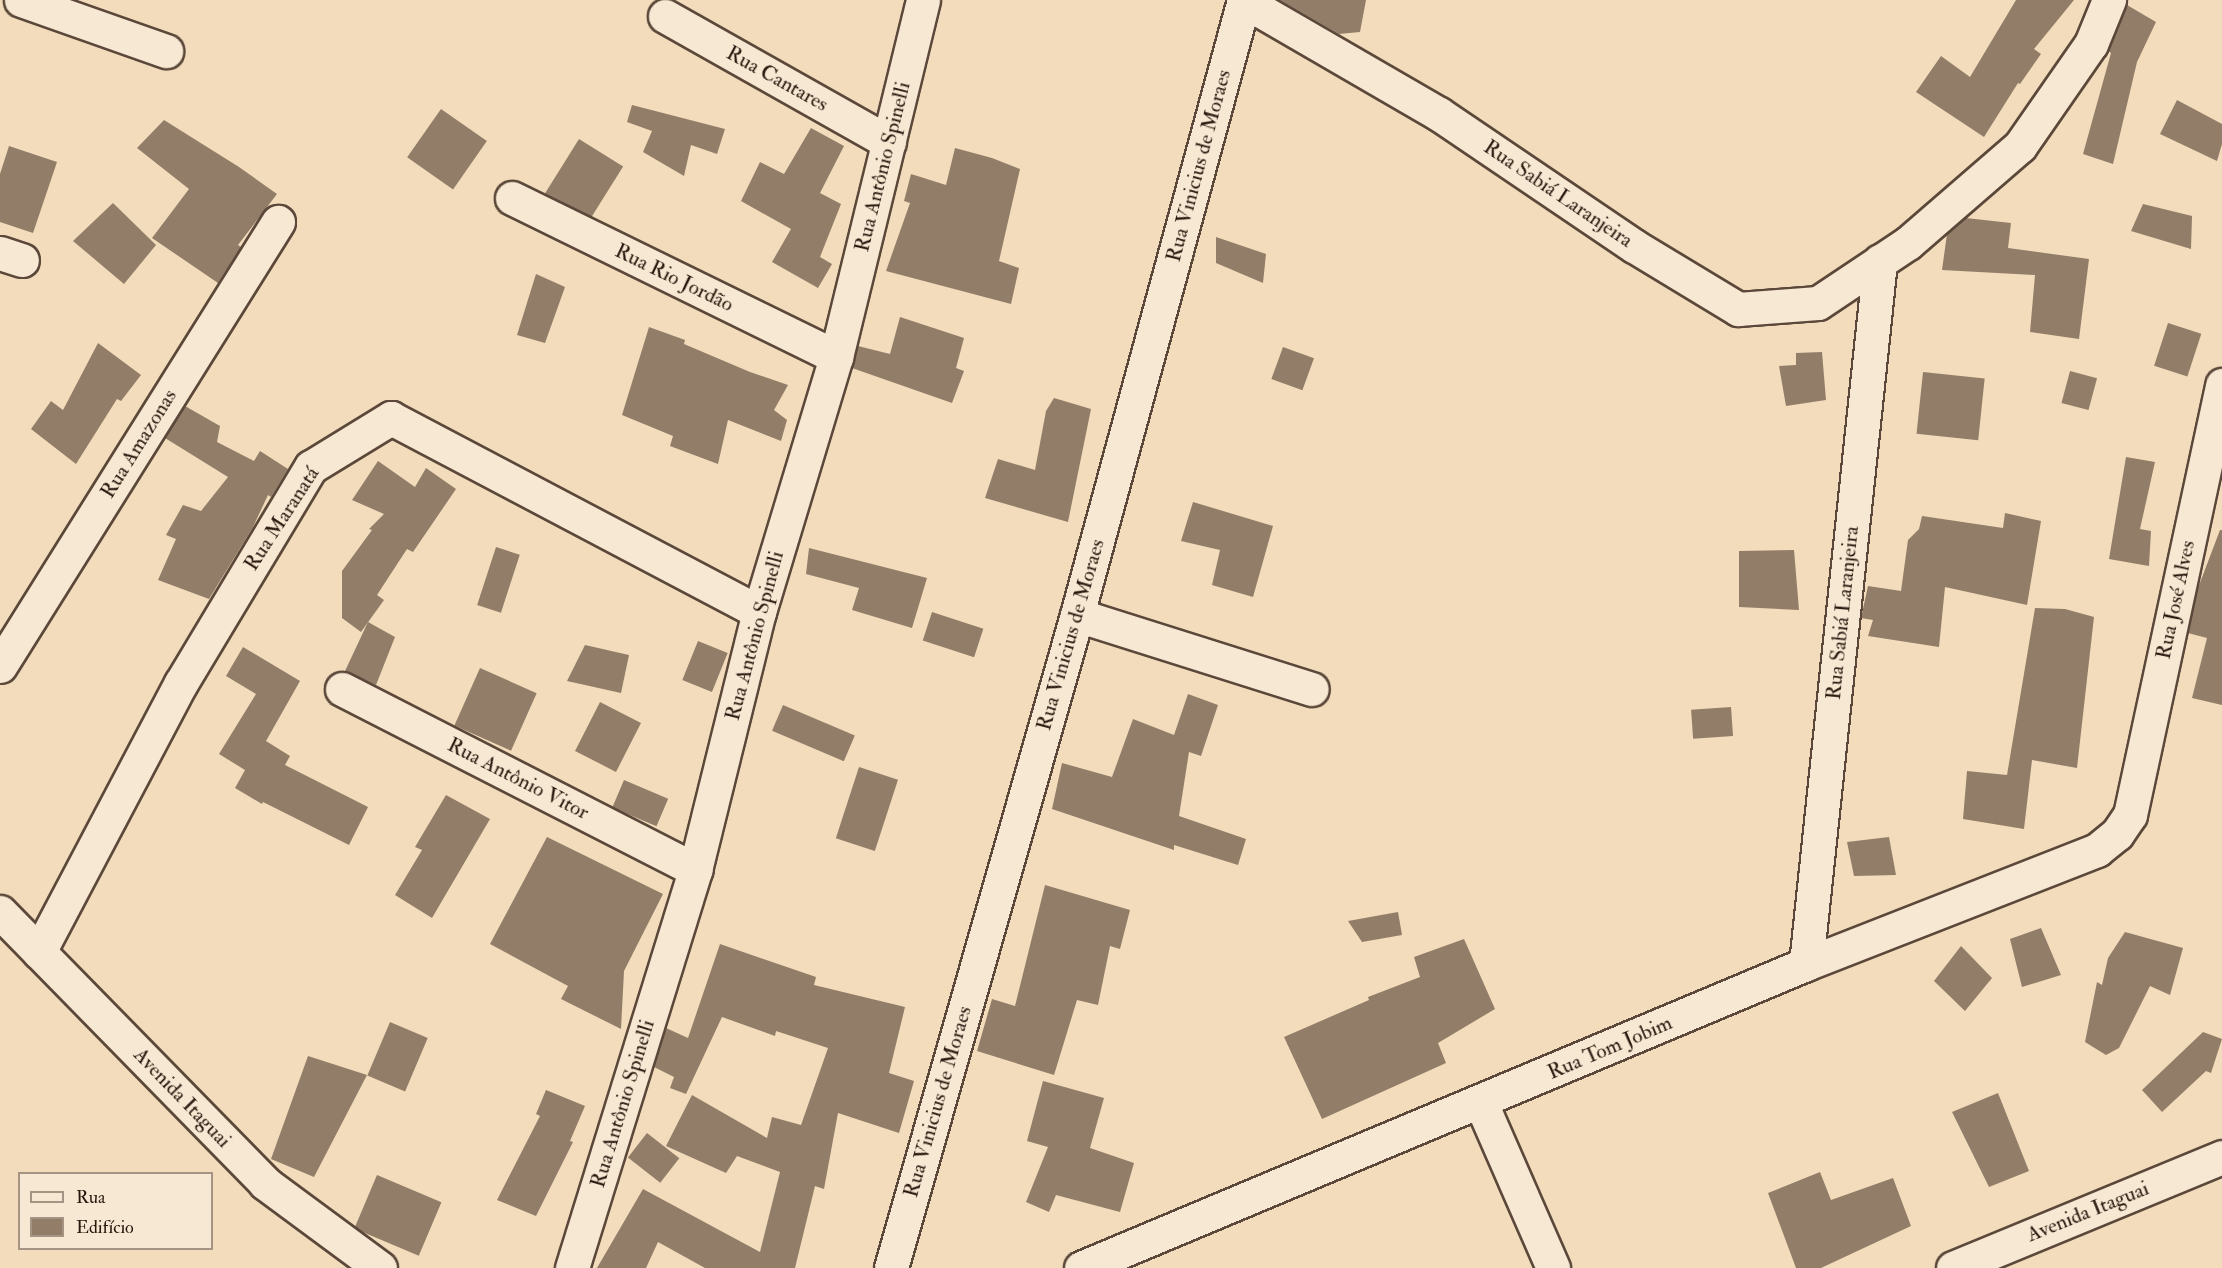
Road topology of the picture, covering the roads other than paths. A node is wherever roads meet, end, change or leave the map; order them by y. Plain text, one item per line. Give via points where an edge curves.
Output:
1 (21, 0) edge
2 (923, 0) edge
3 (1244, 0) edge
4 (2109, 0) edge
5 (665, 16) dead end
6 (166, 51) dead end
7 (889, 142) junction
8 (512, 198) dead end
9 (278, 222) dead end
10 (1880, 261) junction
11 (836, 357) junction
12 (2222, 385) edge
13 (759, 612) junction
14 (1077, 615) junction
15 (0, 666) edge
16 (342, 689) dead end
17 (1311, 689) dead end
18 (2130, 815) joint
19 (695, 870) junction
20 (0, 912) edge
21 (39, 952) junction
22 (1806, 964) junction
23 (1481, 1103) junction
24 (2222, 1157) edge
25 (380, 1268) edge
26 (572, 1268) edge
27 (891, 1268) edge
28 (1081, 1268) edge
29 (1553, 1268) edge
30 (1953, 1268) edge

1 - 6 street
2 - 7 street, Rua Antônio Spinelli
3 - 10 street, Rua Sabiá Laranjeira via 1439,114 1634,246 1738,309 1818,303
3 - 14 street, Rua Vinicius de Moraes
4 - 10 street, Rua Sabiá Laranjeira via 2091,44 2020,146 1908,243
5 - 7 street, Rua Cantares
7 - 11 street, Rua Antônio Spinelli
8 - 11 street, Rua Rio Jordão
9 - 15 street, Rua Amazonas
10 - 22 street, Rua Sabiá Laranjeira
11 - 13 street, Rua Antônio Spinelli
12 - 18 street, Rua José Alves
13 - 19 street, Rua Antônio Spinelli
13 - 21 street, Rua Maranatá via 391,418 311,467 180,683
14 - 17 street
14 - 27 street, Rua Vinicius de Moraes
16 - 19 street, Rua Antônio Vitor
18 - 22 street, Rua Tom Jobim via 2117,834 2097,850
19 - 26 street, Rua Antônio Spinelli
20 - 21 street, Avenida Itaguai
21 - 25 street, Avenida Itaguai via 265,1183
22 - 23 street, Rua Tom Jobim
23 - 28 street, Rua Tom Jobim
23 - 29 street
24 - 30 street, Avenida Itaguai

